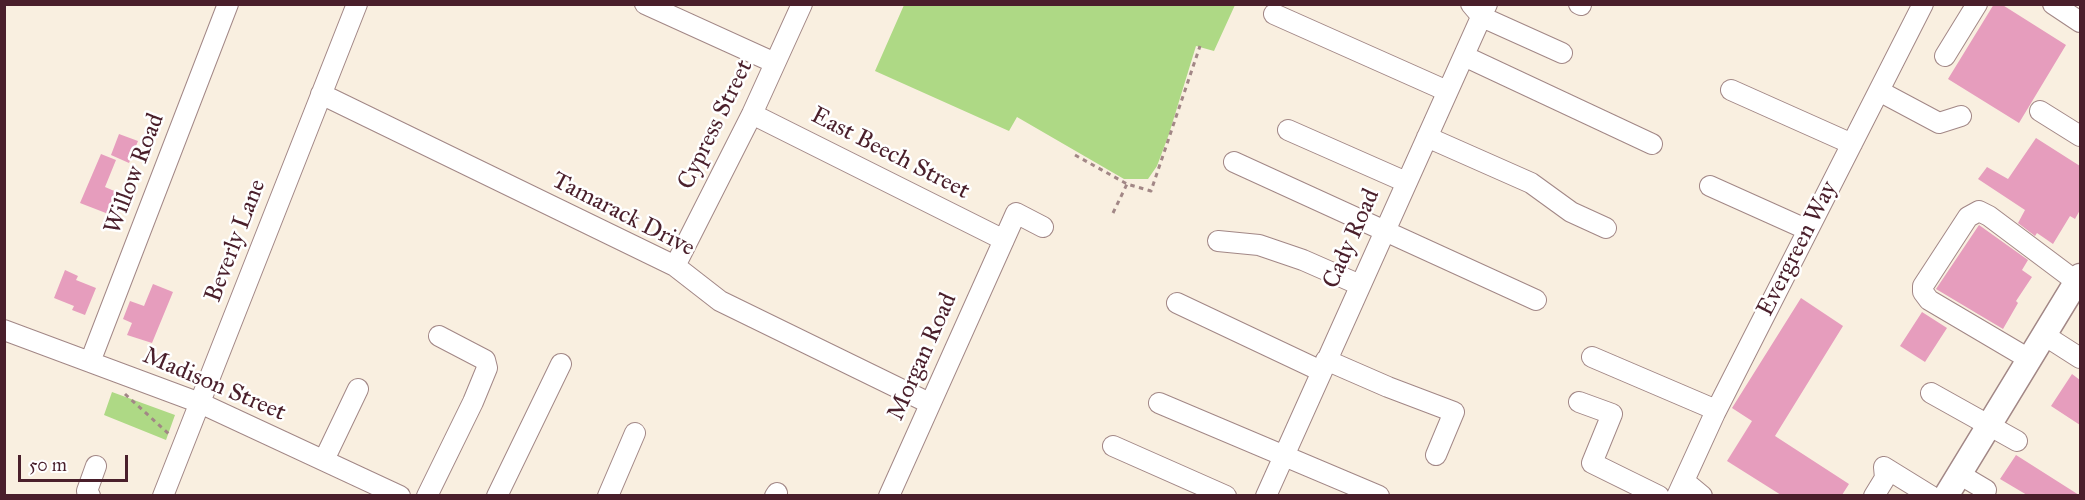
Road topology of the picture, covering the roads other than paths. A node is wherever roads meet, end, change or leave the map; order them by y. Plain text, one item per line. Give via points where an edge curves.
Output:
1 (228, 4) edge
2 (357, 4) edge
3 (645, 4) edge
4 (802, 4) edge
5 (1923, 4) edge
6 (1977, 4) edge
7 (2053, 4) edge
8 (1480, 9) edge
9 (1274, 14) dead end
10 (2080, 21) edge
11 (1562, 53) dead end
12 (1464, 56) junction
13 (1945, 56) dead end
14 (775, 63) junction
15 (1731, 90) dead end
16 (1448, 91) junction
17 (1879, 91) junction
18 (321, 94) junction
19 (2040, 111) dead end
20 (752, 114) junction
21 (1961, 116) dead end
22 (1288, 130) dead end
23 (2080, 136) edge
24 (1427, 137) junction
25 (1652, 144) dead end
26 (1852, 144) junction
27 (1234, 162) dead end
28 (1406, 182) junction
29 (1710, 186) dead end
30 (1042, 227) dead end
31 (1606, 228) dead end
32 (1384, 230) junction
33 (1808, 230) junction
34 (1004, 240) junction
35 (1218, 242) dead end
36 (675, 266) junction
37 (2079, 279) edge
38 (1360, 285) junction
39 (1536, 300) dead end
40 (1177, 303) dead end
41 (4, 330) edge
42 (2044, 335) junction
43 (439, 336) dead end
44 (1592, 357) dead end
45 (2080, 358) edge
46 (2029, 359) junction
47 (90, 362) junction
48 (561, 363) dead end
49 (1323, 365) junction
50 (358, 389) dead end
51 (1931, 393) dead end
52 (1579, 402) dead end
53 (200, 403) junction
54 (929, 403) junction
55 (1159, 403) dead end
56 (1716, 410) junction
57 (1990, 425) junction
58 (635, 433) dead end
59 (2017, 441) dead end
60 (1113, 446) dead end
61 (1284, 454) junction
62 (1436, 455) dead end
63 (324, 460) junction
64 (96, 466) dead end
65 (1959, 474) junction
66 (1681, 488) edge
67 (1986, 490) dead end
68 (90, 495) edge
69 (163, 495) edge
70 (400, 495) edge
71 (427, 495) edge
72 (497, 495) edge
73 (608, 495) edge
74 (889, 495) edge
75 (1226, 495) edge
76 (1266, 495) edge
77 (1379, 495) edge
78 (1659, 495) edge
79 (1702, 495) edge
80 (1874, 495) edge
81 (1931, 495) edge
82 (1946, 495) edge

1 - 47 street, Willow Road
2 - 18 street, Beverly Lane
3 - 14 street
4 - 14 street, Cypress Street
5 - 17 street, Evergreen Way
6 - 13 street
7 - 10 street
8 - 11 street
8 - 12 street, Cady Road
9 - 16 street
12 - 16 street, Cady Road
12 - 25 street
14 - 20 street, Cypress Street
15 - 26 street
16 - 24 street, Cady Road
17 - 21 street via 1939,123
17 - 26 street, Evergreen Way
18 - 36 street, Tamarack Drive
18 - 53 street, Beverly Lane
19 - 23 street
20 - 34 street, East Beech Street
20 - 36 street, Cypress Street
22 - 28 street
24 - 28 street, Cady Road
24 - 31 street via 1530,183 1571,212
26 - 33 street, Evergreen Way
27 - 32 street
28 - 32 street, Cady Road
29 - 33 street
30 - 34 street, Morgan Road via 1016,213
32 - 38 street, Cady Road
32 - 39 street
33 - 56 street, Evergreen Way
34 - 54 street, Morgan Road
35 - 38 street via 1259,245
36 - 54 street, Tamarack Drive via 720,301
37 - 42 main road
37 - 46 street via 1979,211 1968,217 1923,286 1929,300
38 - 49 street, Cady Road
40 - 49 street
41 - 47 street, Madison Street
42 - 45 street
42 - 46 main road
43 - 71 street via 485,360 487,368
44 - 56 street
46 - 57 main road
47 - 53 street, Madison Street
48 - 72 street
49 - 61 street, Cady Road
49 - 62 street via 1454,412
50 - 63 street
51 - 57 street
52 - 78 street via 1612,414 1592,463
53 - 63 street, Madison Street
53 - 69 street, Beverly Lane
54 - 74 street, Morgan Road
55 - 61 street
56 - 66 street, Evergreen Way
57 - 59 street
57 - 65 main road
58 - 73 street
60 - 75 street
61 - 76 street, Cady Road
61 - 77 street
63 - 70 street, Madison Street
64 - 68 street via 87,491
65 - 67 street
65 - 82 main road
66 - 79 street
80 - 81 street via 1885,478 1884,467

